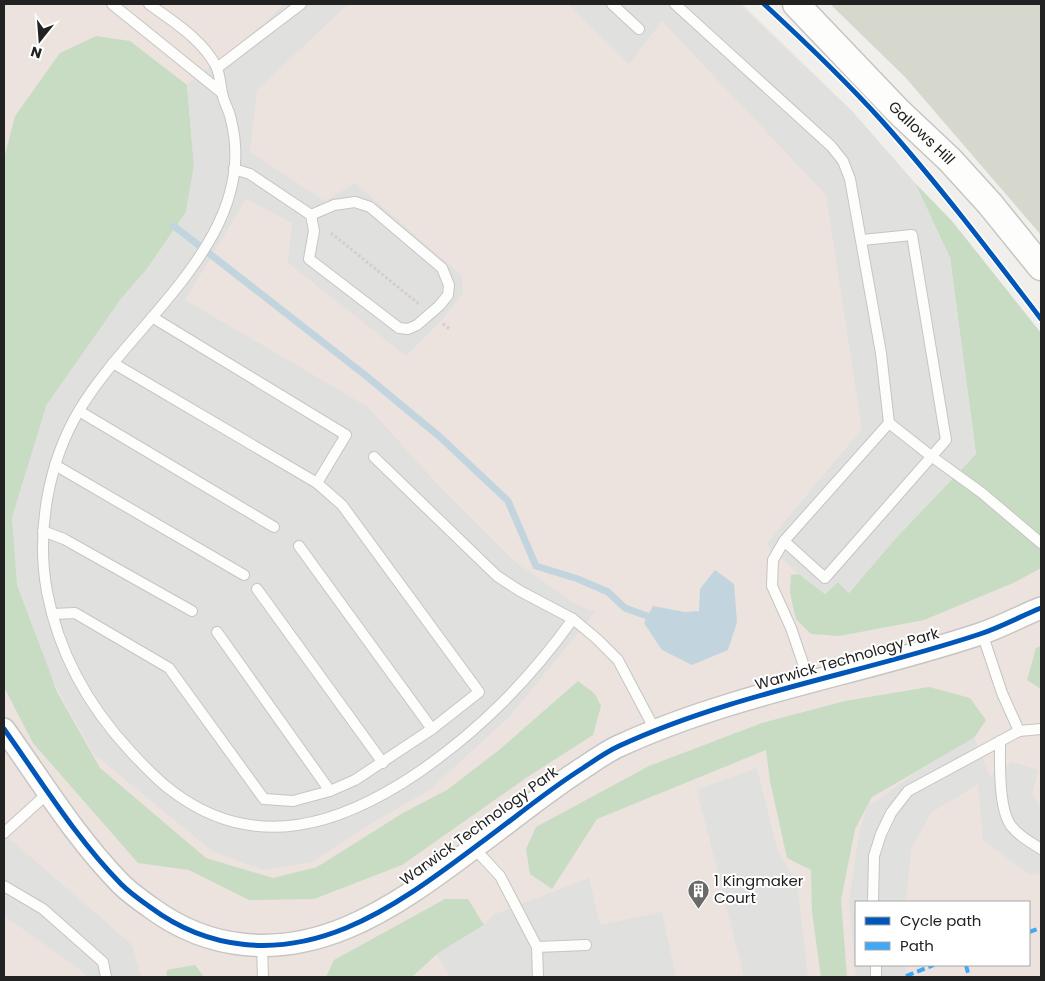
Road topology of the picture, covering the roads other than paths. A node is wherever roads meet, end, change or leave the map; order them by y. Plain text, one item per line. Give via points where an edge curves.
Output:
1 (112, 4) edge
2 (149, 4) edge
3 (301, 4) edge
4 (612, 4) edge
5 (675, 4) edge
6 (796, 4) edge
7 (639, 29) dead end
8 (217, 68) junction
9 (221, 92) junction
10 (234, 169) junction
11 (311, 216) junction
12 (862, 240) junction
13 (1041, 267) edge
14 (152, 317) junction
15 (113, 363) junction
16 (79, 411) junction
17 (889, 423) junction
18 (931, 456) junction
19 (374, 457) dead end
20 (56, 465) junction
21 (317, 483) junction
22 (274, 526) dead end
23 (43, 531) junction
24 (784, 541) junction
25 (1041, 542) edge
26 (299, 546) dead end
27 (244, 575) dead end
28 (257, 590) dead end
29 (1041, 608) edge
30 (192, 611) dead end
31 (53, 614) junction
32 (573, 619) junction
33 (217, 632) dead end
34 (982, 633) junction
35 (809, 681) junction
36 (4, 729) edge
37 (1041, 729) edge
38 (432, 730) junction
39 (655, 730) junction
40 (1019, 731) junction
41 (1000, 741) junction
42 (383, 763) junction
43 (330, 791) junction
44 (48, 793) junction
45 (4, 833) edge
46 (474, 848) junction
47 (1041, 849) edge
48 (4, 886) edge
49 (873, 901) edge
50 (586, 945) dead end
51 (262, 946) junction
52 (537, 947) junction
53 (106, 977) edge
54 (263, 977) edge
55 (538, 977) edge

1 - 9 lane
2 - 8 lane via 187,33
3 - 8 lane
4 - 7 lane
5 - 12 lane via 831,146 843,162 850,180
6 - 13 street, Gallows Hill via 898,111 950,160
8 - 9 lane
9 - 10 lane via 232,120
10 - 11 lane via 250,174
10 - 14 lane via 220,218 199,258
11 - 11 lane via 334,205 355,202 370,208 442,268 449,285 448,295 417,325 399,328 309,259 314,231
12 - 17 lane
12 - 18 lane via 912,235 946,440
14 - 15 lane
14 - 21 lane via 346,435
15 - 16 lane
15 - 21 lane
16 - 20 lane
16 - 22 lane
17 - 18 lane
17 - 24 lane
18 - 24 lane via 825,578
18 - 25 lane
19 - 32 lane via 498,576
20 - 23 lane via 45,507
20 - 27 lane
21 - 38 lane via 342,505 479,692
23 - 30 lane via 64,539
23 - 31 lane via 47,593
24 - 35 lane via 773,560 772,586
26 - 38 lane
28 - 42 lane
29 - 34 street, Warwick Technology Park
31 - 32 lane via 70,664 86,694 123,744 156,778 190,803 226,819 254,826 287,827 322,821 366,804 392,791 442,756 493,713
31 - 43 lane via 75,613 169,668 264,799 293,801
32 - 39 lane via 618,660
33 - 43 lane
34 - 35 street, Warwick Technology Park
34 - 40 lane
35 - 39 street, Warwick Technology Park
36 - 44 street, Warwick Technology Park
37 - 40 lane
38 - 42 lane
39 - 46 street, Warwick Technology Park via 610,751 551,788
40 - 41 lane
41 - 47 lane via 1003,806 1011,827
41 - 49 lane via 908,791 896,805 874,856
42 - 43 lane
44 - 45 lane
44 - 51 street, Warwick Technology Park via 73,830 124,887 162,916 203,936 232,944
46 - 51 street, Warwick Technology Park via 404,896 345,928 291,943
46 - 52 lane via 500,876
48 - 53 lane via 43,910 103,962
50 - 52 lane
51 - 54 lane
52 - 55 lane

